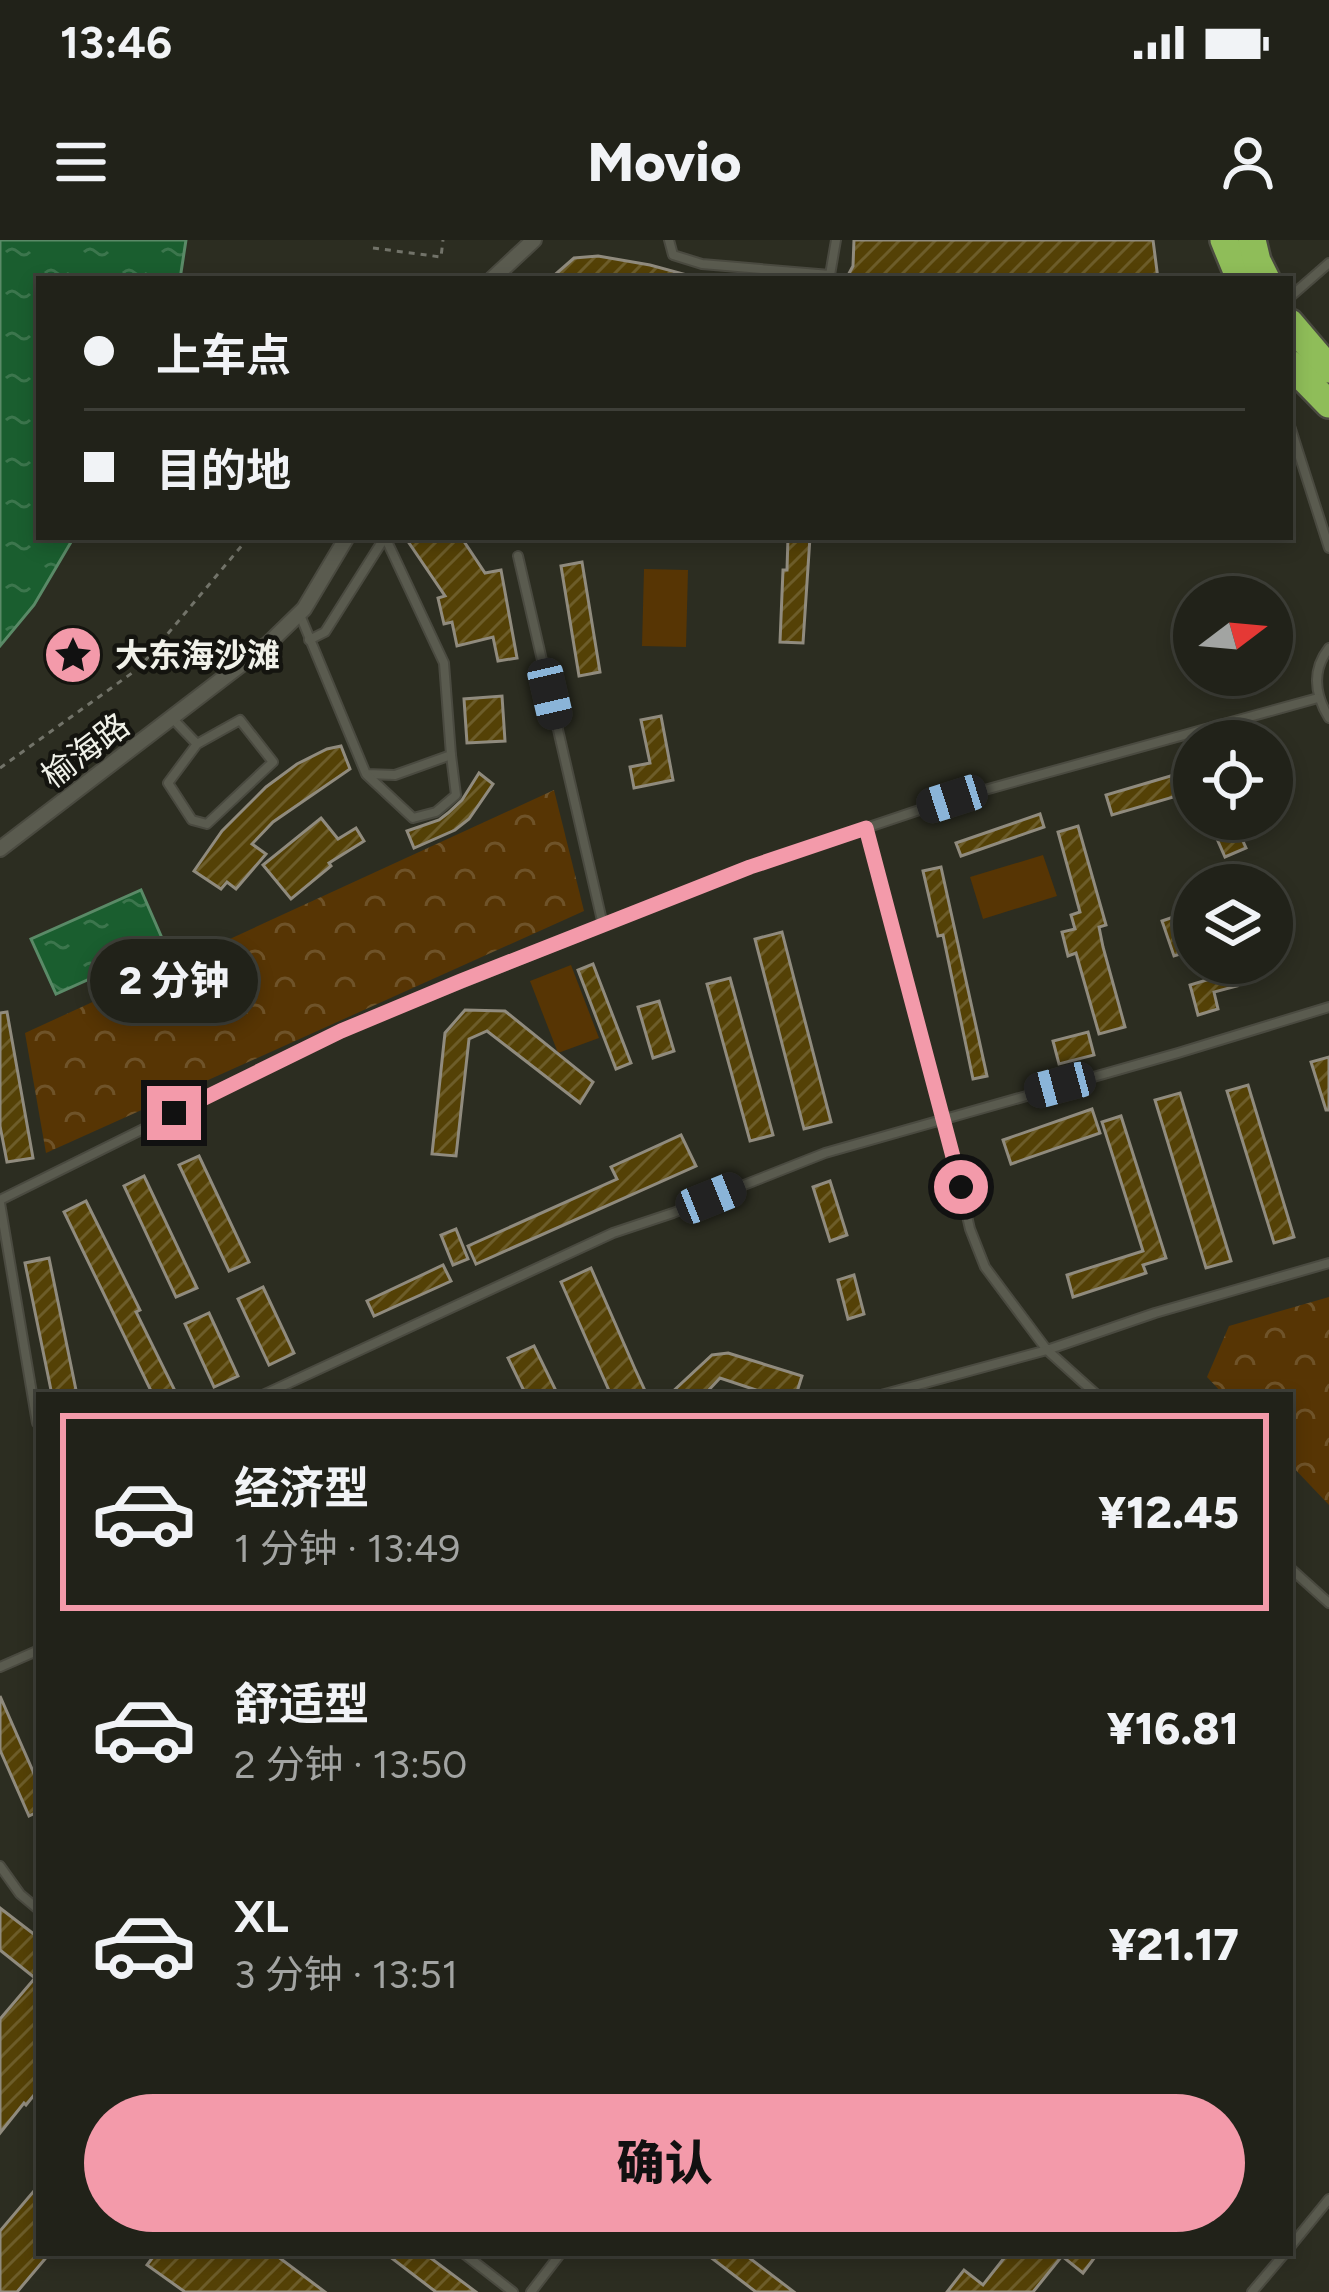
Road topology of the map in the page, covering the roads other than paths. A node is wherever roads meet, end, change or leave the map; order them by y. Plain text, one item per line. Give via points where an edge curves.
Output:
1 (534, 240) edge
2 (669, 240) edge
3 (836, 240) edge
4 (1224, 240) edge
5 (1252, 240) edge
6 (1329, 262) edge
7 (495, 276) edge
8 (1239, 276) edge
9 (1264, 276) edge
10 (1293, 294) edge
11 (1293, 327) edge
12 (1293, 367) edge
13 (1329, 369) edge
14 (1329, 404) edge
15 (1293, 435) edge
16 (345, 540) edge
17 (383, 540) edge
18 (386, 540) edge
19 (1329, 548) edge
20 (518, 556) dead end
21 (300, 614) junction
22 (309, 640) junction
23 (1329, 649) edge
24 (1318, 698) junction
25 (172, 718) junction
26 (1329, 718) edge
27 (197, 744) junction
28 (451, 755) junction
29 (366, 774) junction
30 (866, 828) junction
31 (0, 849) edge
32 (603, 925) junction
33 (1329, 1007) edge
34 (944, 1117) junction
35 (0, 1201) edge
36 (1329, 1263) edge
37 (1047, 1350) junction
38 (268, 1392) edge
39 (892, 1392) edge
40 (1094, 1392) edge
41 (36, 1417) edge
42 (1293, 1571) edge
43 (1329, 1603) edge
44 (36, 1651) edge
45 (0, 1667) edge
46 (0, 1866) edge
47 (36, 1907) edge
48 (1329, 2199) edge
49 (1293, 2244) edge
50 (467, 2256) edge
51 (559, 2256) edge
52 (1283, 2256) edge
53 (512, 2292) edge
54 (531, 2292) edge
55 (1252, 2292) edge

1 - 7 street
2 - 3 lane via 673,255 702,264 830,275
4 - 8 highway
5 - 9 highway
6 - 10 lane
11 - 13 highway
12 - 14 highway
15 - 19 lane
16 - 21 street, 榆海路
17 - 22 lane via 325,632
18 - 28 lane via 444,663
20 - 32 lane
21 - 22 lane
21 - 25 street, 榆海路
22 - 29 lane
23 - 24 lane via 1316,677
24 - 26 lane
24 - 30 lane
25 - 27 lane
25 - 31 street, 榆海路
27 - 27 lane via 168,783 192,820 207,824 273,762 239,720
28 - 29 lane via 395,776
28 - 29 lane via 456,795 413,818
30 - 32 lane
30 - 34 lane
32 - 35 lane via 341,1031
33 - 34 lane
34 - 37 lane via 985,1267
34 - 38 lane via 613,1232
35 - 41 lane
36 - 37 lane
37 - 39 lane
37 - 40 lane
42 - 43 lane
44 - 45 lane
46 - 47 lane
48 - 49 lane
50 - 53 lane
51 - 54 lane
52 - 55 lane

